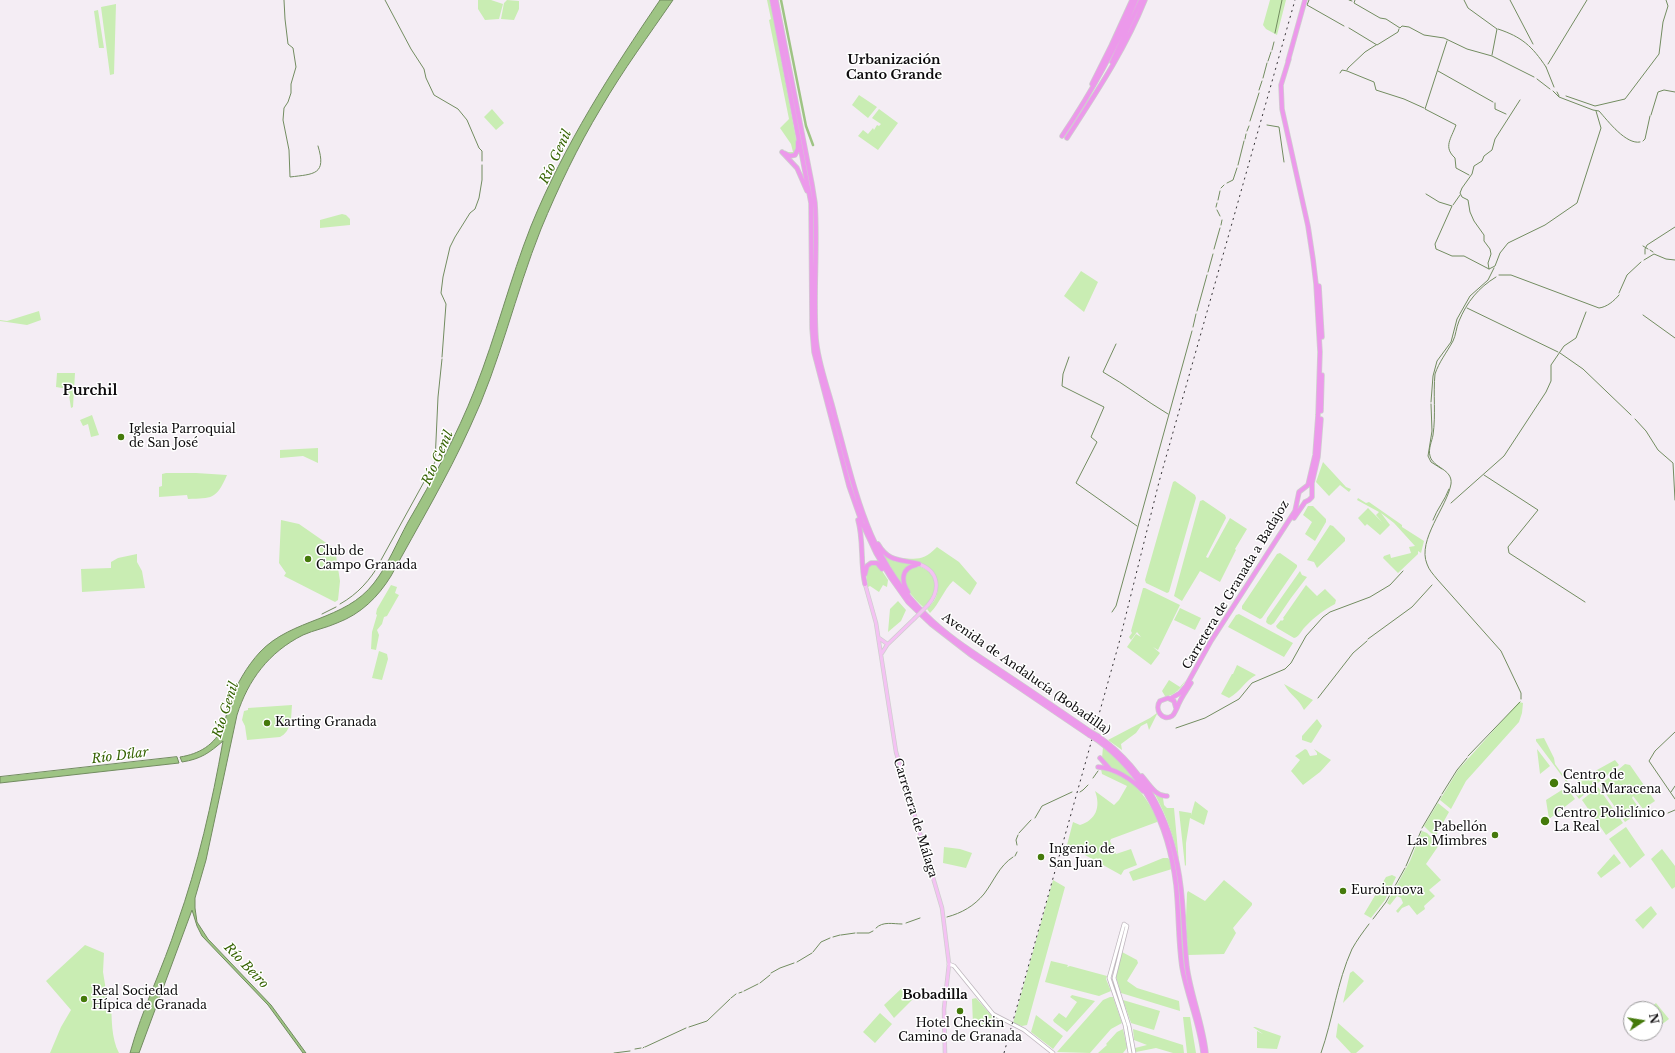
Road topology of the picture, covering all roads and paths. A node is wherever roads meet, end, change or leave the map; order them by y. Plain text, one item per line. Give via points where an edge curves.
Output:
1 (772, 0) edge
2 (776, 0) edge
3 (1132, 0) edge
4 (1136, 0) edge
5 (1141, 0) edge
6 (1145, 0) edge
7 (1306, 0) edge
8 (1289, 59) junction
9 (1284, 80) junction
10 (1096, 93) junction
11 (1281, 93) junction
12 (1079, 109) junction
13 (798, 128) junction
14 (1062, 136) dead end
15 (1067, 138) dead end
16 (1294, 159) junction
17 (1301, 191) junction
18 (812, 203) junction
19 (1304, 489) junction
20 (854, 492) junction
21 (1311, 493) junction
22 (1299, 497) junction
23 (1305, 502) junction
24 (856, 506) junction
25 (919, 564) junction
26 (865, 584) junction
27 (898, 590) junction
28 (935, 624) junction
29 (879, 638) junction
30 (887, 643) junction
31 (880, 646) junction
32 (881, 657) junction
33 (1170, 699) junction
34 (1176, 708) junction
35 (1090, 733) junction
36 (1101, 741) junction
37 (1100, 758) dead end
38 (1128, 762) junction
39 (1098, 767) dead end
40 (1112, 770) junction
41 (1167, 796) dead end
42 (1150, 800) junction
43 (1117, 948) junction
44 (1121, 949) junction
45 (948, 964) junction
46 (1110, 974) junction
47 (1114, 975) junction
48 (945, 1053) edge
49 (1053, 1053) edge
50 (1130, 1053) edge
51 (1134, 1053) edge
52 (1204, 1053) edge

1 - 13 highway, Avenida de Andalucía (Bobadilla)
2 - 20 highway, Avenida de Andalucía (Bobadilla) via 811,175 816,218 816,340
3 - 12 highway via 1112,46
4 - 12 highway via 1108,60
5 - 10 highway
6 - 10 highway via 1123,49
7 - 8 highway
8 - 9 highway
8 - 11 highway
9 - 11 highway
9 - 16 highway via 1284,116
10 - 15 highway
11 - 16 highway via 1282,109
12 - 14 highway
13 - 18 highway, Avenida de Andalucía (Bobadilla)
13 - 18 highway via 798,151 793,156 782,152 801,176
16 - 17 highway
17 - 19 highway via 1315,270 1320,352 1315,455 1308,485
17 - 21 highway via 1314,252 1322,332 1320,438
18 - 24 highway, Avenida de Andalucía (Bobadilla) via 814,352
19 - 21 highway
19 - 22 highway via 1299,492
20 - 25 highway via 884,552 899,561
20 - 28 highway, Avenida de Andalucía (Bobadilla) via 872,538 887,565 909,597
21 - 23 highway via 1311,499
22 - 23 highway
22 - 33 highway, Carretera de Granada a Badajoz via 1295,511 1211,641 1186,686
23 - 34 highway, Carretera de Granada a Badajoz via 1213,642
24 - 26 highway
24 - 27 highway, Avenida de Andalucía (Bobadilla) via 876,553
25 - 28 highway via 905,571 904,586
25 - 30 main road, bridge via 931,571 936,580 936,591 928,605
26 - 27 highway via 865,569 874,562 881,566
26 - 29 main road, Carretera de Málaga
27 - 35 highway, Avenida de Andalucía (Bobadilla) via 946,637
28 - 35 highway, Avenida de Andalucía (Bobadilla)
29 - 30 main road
29 - 31 main road, Carretera de Málaga
30 - 31 main road
30 - 32 main road
31 - 32 main road, Carretera de Málaga
32 - 45 main road, Carretera de Málaga via 896,752 943,916
33 - 34 highway
33 - 34 highway via 1164,698 1159,702 1159,713 1169,717 1174,714
35 - 36 highway, Avenida de Andalucía (Bobadilla), bridge
36 - 38 highway, Avenida de Andalucía (Bobadilla)
36 - 42 highway, Avenida de Andalucía (Bobadilla) via 1132,772
37 - 40 highway via 1103,764
38 - 41 highway via 1157,793
38 - 52 highway, Avenida de Andalucía (Bobadilla) via 1153,795 1167,826 1177,863 1187,969
39 - 40 highway
40 - 42 highway via 1135,783
42 - 52 highway, Avenida de Andalucía (Bobadilla) via 1162,824 1170,849 1182,968
43 - 44 main road
43 - 44 main road via 1125,925
43 - 46 main road
44 - 47 main road
45 - 48 main road, Carretera de Málaga via 944,1009
45 - 49 main road via 954,966 991,1012 1024,1030
46 - 47 main road
46 - 50 main road via 1109,978 1125,1025
47 - 51 main road

